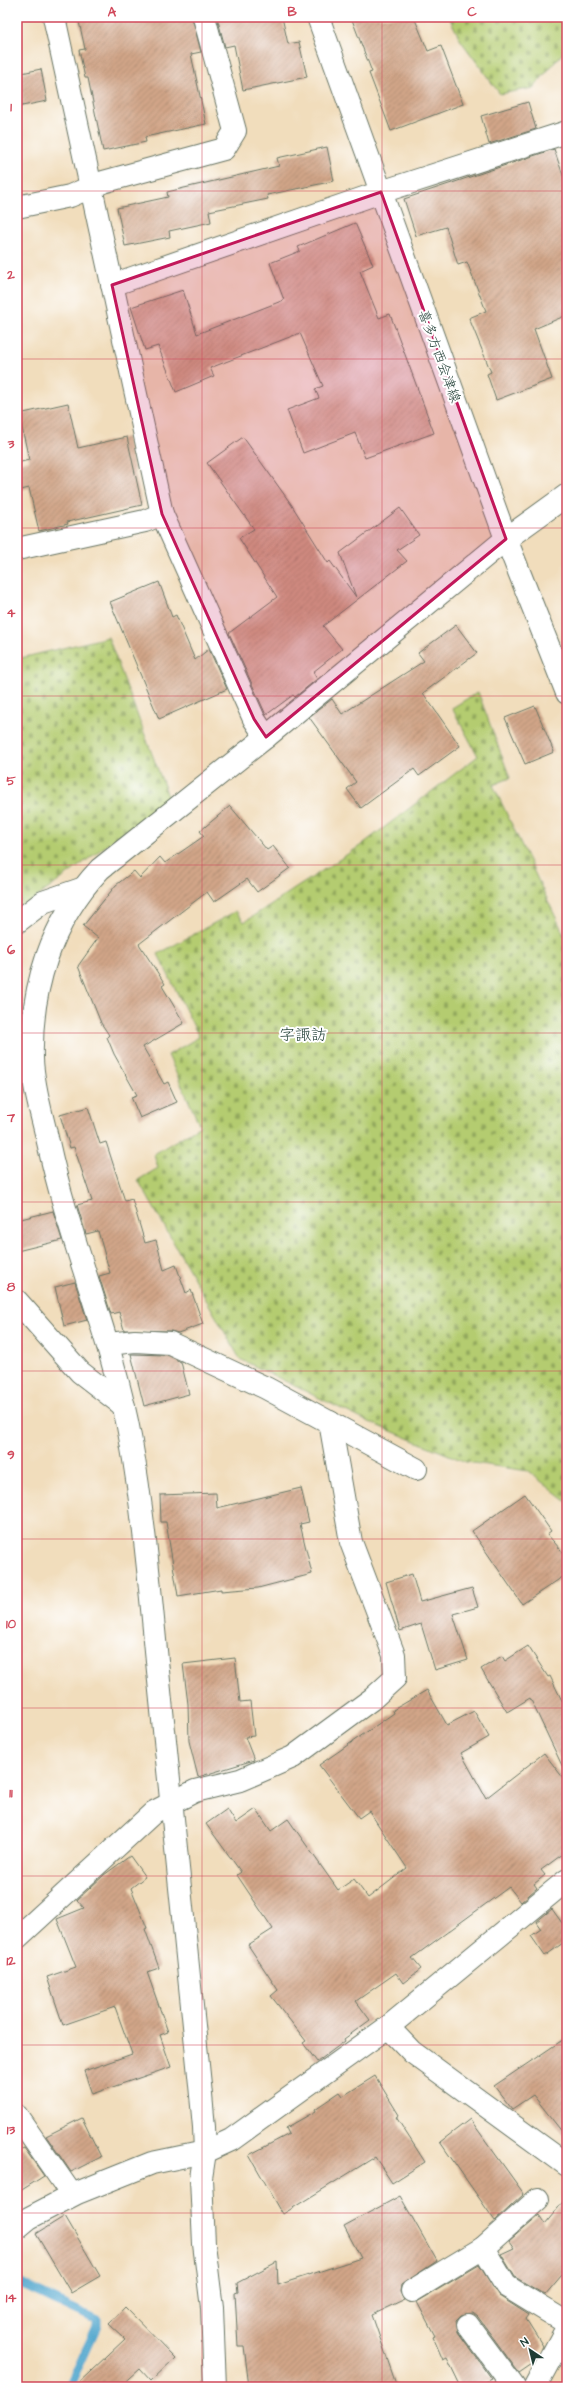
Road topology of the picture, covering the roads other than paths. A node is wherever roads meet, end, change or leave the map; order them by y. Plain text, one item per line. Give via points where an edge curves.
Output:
1 (54, 17) edge
2 (204, 17) edge
3 (318, 17) edge
4 (567, 132) edge
5 (90, 187) junction
6 (381, 192) junction
7 (17, 207) edge
8 (112, 285) junction
9 (567, 496) edge
10 (162, 514) junction
11 (506, 540) junction
12 (17, 549) edge
13 (567, 693) edge
14 (266, 737) junction
15 (81, 889) junction
16 (17, 922) edge
17 (17, 1068) edge
18 (34, 1082) junction
19 (17, 1301) edge
20 (109, 1344) junction
21 (124, 1406) junction
22 (330, 1422) junction
23 (416, 1469) dead end
24 (172, 1802) junction
25 (567, 1880) edge
26 (17, 1938) edge
27 (388, 2026) junction
28 (17, 2116) edge
29 (205, 2152) junction
30 (567, 2165) edge
31 (72, 2195) junction
32 (538, 2199) dead end
33 (17, 2228) edge
34 (483, 2248) junction
35 (412, 2292) dead end
36 (567, 2323) edge
37 (468, 2325) dead end
38 (567, 2328) edge
39 (215, 2387) edge
40 (514, 2387) edge
41 (535, 2387) edge

1 - 5 street
2 - 5 street via 235,131 224,149
3 - 6 street, 喜多方西会津線
4 - 6 street
5 - 7 street via 70,196
5 - 8 street
6 - 8 street
6 - 11 street, 喜多方西会津線
8 - 10 street
9 - 11 street
10 - 12 street
10 - 14 street via 254,719
11 - 13 street, 喜多方西会津線
11 - 14 street
14 - 15 street via 100,869
15 - 16 street via 43,902
15 - 18 street via 62,918 40,978 32,1021
17 - 18 street
18 - 20 street via 58,1191
19 - 21 street via 80,1372
20 - 21 street
20 - 22 street via 135,1341 170,1343 266,1388
21 - 24 street via 132,1446 146,1561
22 - 23 street
22 - 24 street via 351,1542 394,1654 395,1678 293,1757 240,1780 195,1791
24 - 26 street via 154,1812
24 - 29 street
25 - 27 street
27 - 29 street via 231,2140
27 - 30 street via 412,2052
28 - 31 street
29 - 31 street via 152,2163
29 - 39 street via 201,2178 204,2244 212,2308
31 - 33 street via 29,2218
32 - 34 street
34 - 35 street
34 - 36 street via 506,2286
37 - 40 street
38 - 41 street

